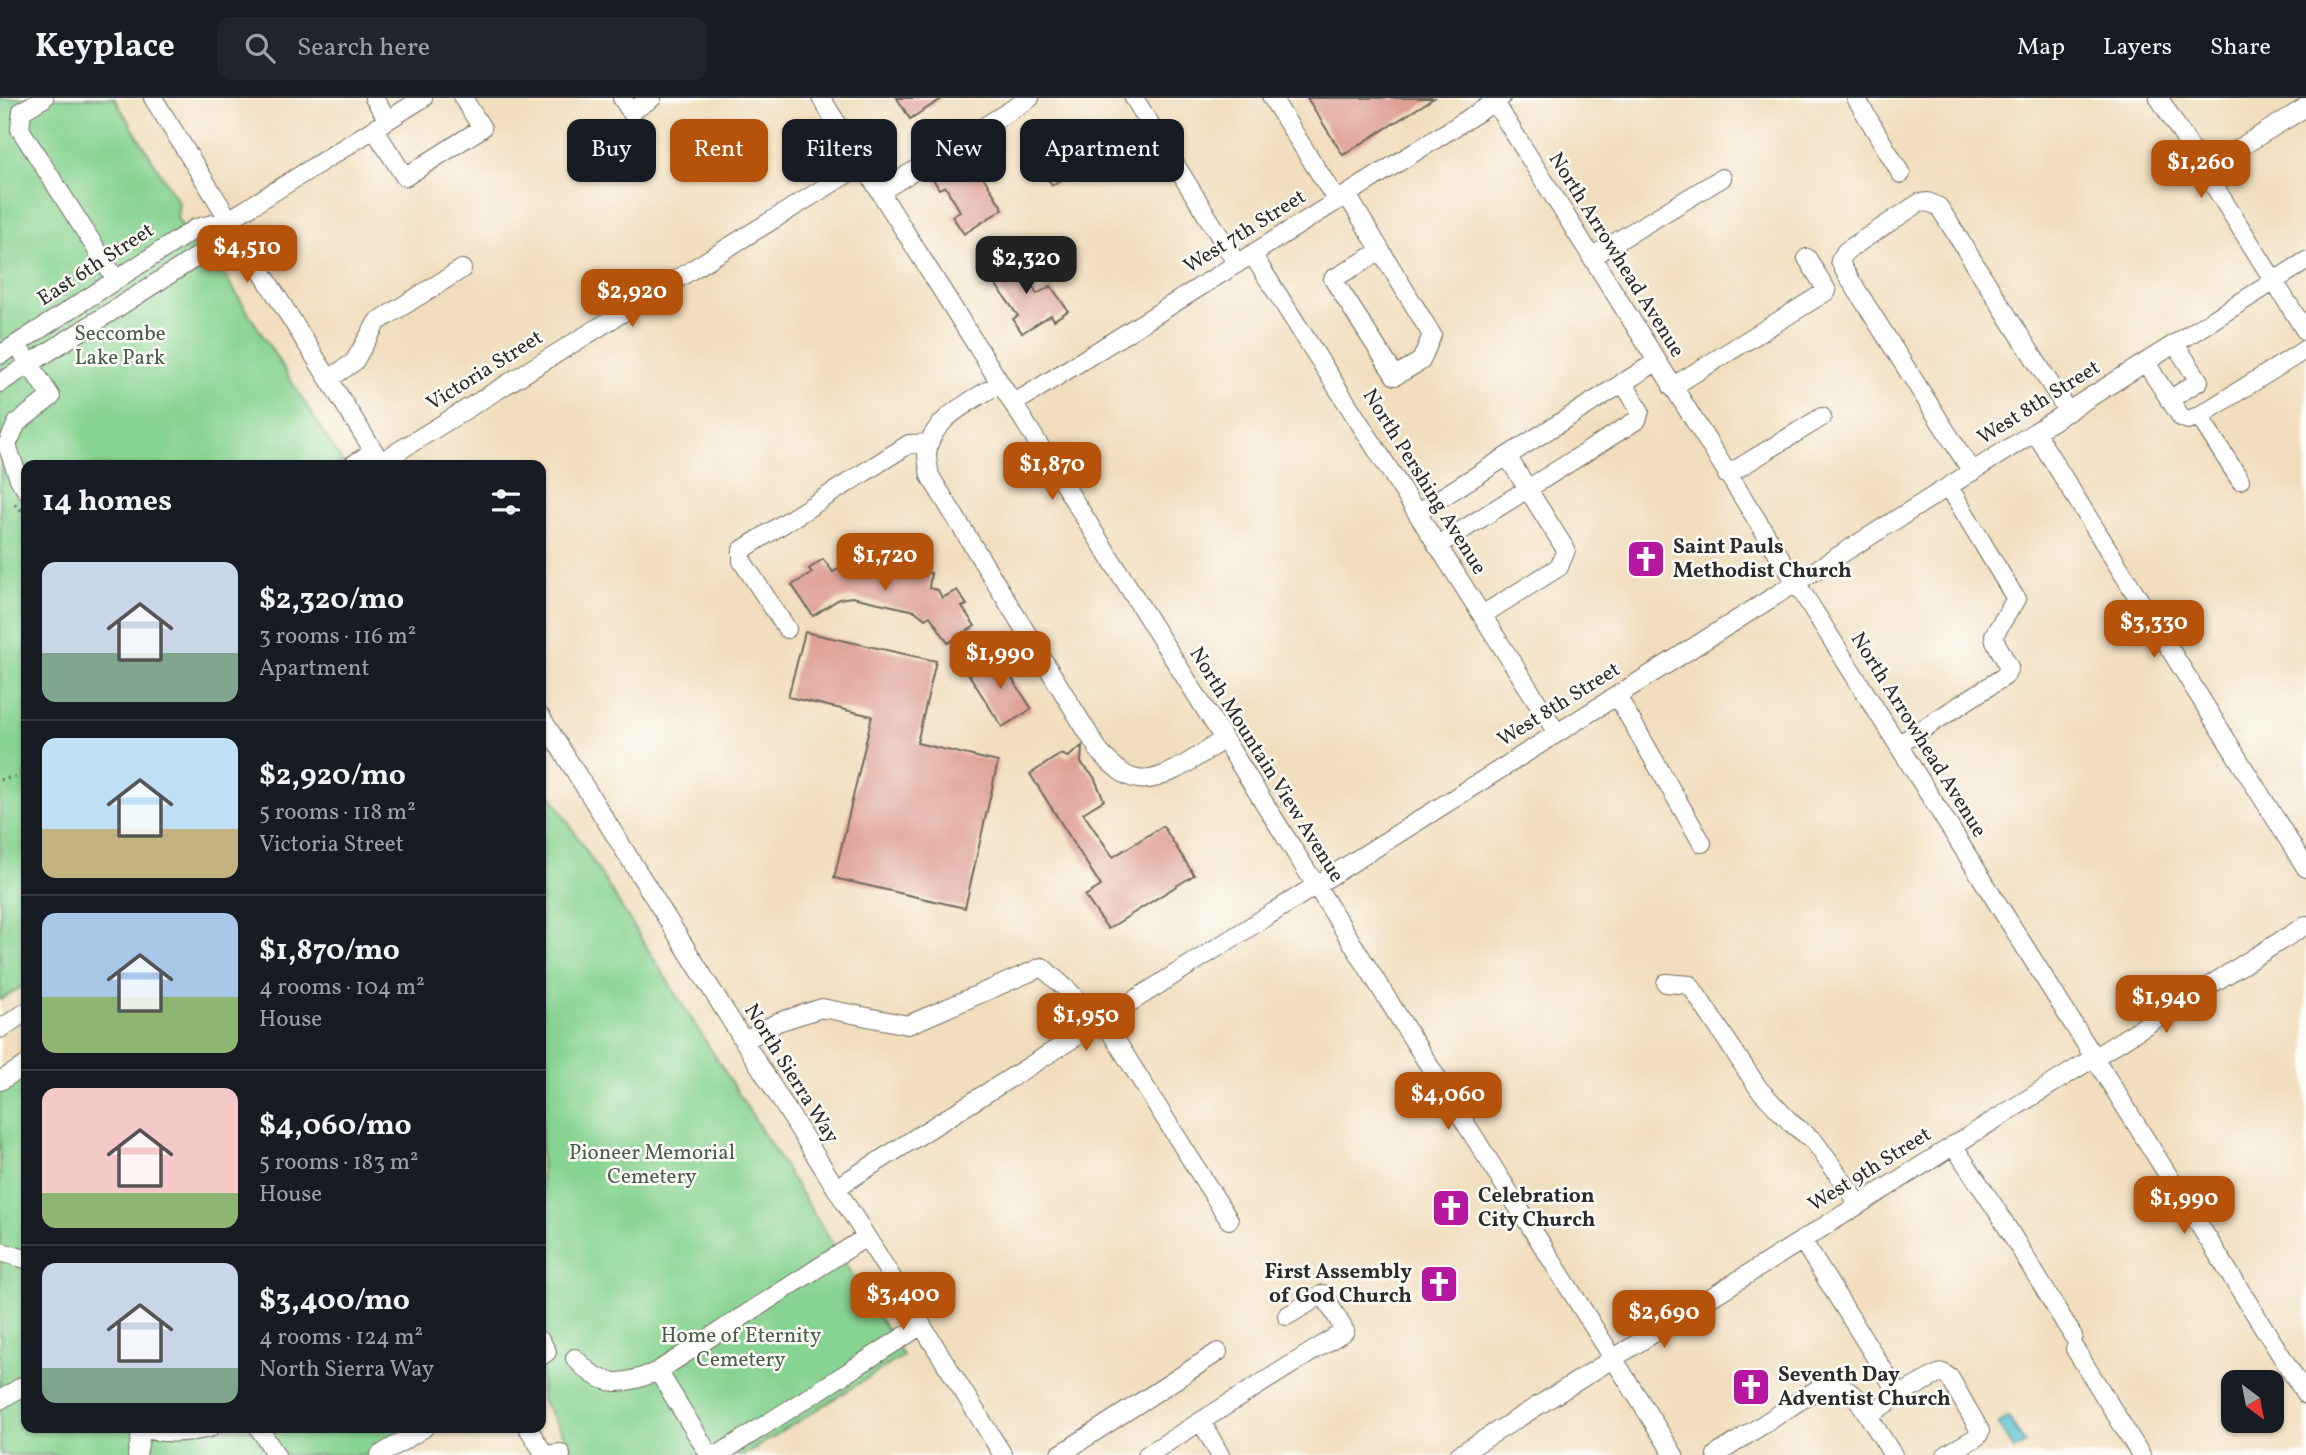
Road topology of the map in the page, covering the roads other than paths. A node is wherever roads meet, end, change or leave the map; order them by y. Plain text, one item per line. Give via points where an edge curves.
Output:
1 (44, 98) edge
2 (153, 98) edge
3 (374, 98) edge
4 (423, 98) edge
5 (463, 98) edge
6 (622, 98) edge
7 (652, 98) edge
8 (821, 98) edge
9 (1030, 98) edge
10 (1134, 98) edge
11 (1272, 98) edge
12 (1856, 98) edge
13 (2160, 98) edge
14 (1496, 100) edge
15 (2306, 107) edge
16 (834, 119) edge
17 (381, 124) junction
18 (2205, 169) junction
19 (1901, 174) dead end
20 (1722, 178) dead end
21 (834, 182) edge
22 (874, 182) edge
23 (880, 192) junction
24 (1342, 198) junction
25 (229, 220) junction
26 (1381, 251) junction
27 (1591, 257) junction
28 (1807, 258) dead end
29 (1245, 259) junction
30 (2306, 261) edge
31 (462, 268) dead end
32 (116, 280) junction
33 (2274, 282) junction
34 (2306, 332) edge
35 (17, 344) junction
36 (2175, 344) junction
37 (2306, 349) edge
38 (0, 355) edge
39 (1656, 362) junction
40 (2146, 363) junction
41 (30, 364) junction
42 (329, 379) junction
43 (1623, 382) junction
44 (0, 383) edge
45 (1000, 383) junction
46 (1672, 387) junction
47 (2169, 400) junction
48 (1013, 404) junction
49 (2068, 412) junction
50 (1822, 416) dead end
51 (2199, 416) junction
52 (2035, 432) junction
53 (929, 443) junction
54 (1507, 456) junction
55 (380, 459) edge
56 (1972, 472) junction
57 (1727, 475) junction
58 (2240, 480) dead end
59 (21, 482) edge
60 (1949, 487) junction
61 (1527, 489) junction
62 (1417, 513) junction
63 (1437, 546) junction
64 (1795, 583) junction
65 (1482, 615) junction
66 (788, 629) dead end
67 (1617, 696) junction
68 (546, 725) edge
69 (1557, 733) junction
70 (1224, 739) junction
71 (1898, 746) junction
72 (1702, 843) dead end
73 (2306, 868) edge
74 (1315, 886) junction
75 (2306, 925) edge
76 (1666, 984) dead end
77 (21, 1015) edge
78 (1096, 1024) junction
79 (0, 1029) edge
80 (744, 1041) junction
81 (2095, 1057) junction
82 (21, 1068) edge
83 (0, 1081) edge
84 (1953, 1145) junction
85 (836, 1188) junction
86 (1859, 1204) junction
87 (1229, 1220) dead end
88 (866, 1237) junction
89 (1802, 1240) junction
90 (0, 1252) edge
91 (21, 1258) edge
92 (1287, 1316) dead end
93 (922, 1325) junction
94 (1218, 1352) dead end
95 (575, 1359) dead end
96 (1613, 1359) junction
97 (658, 1371) junction
98 (21, 1387) edge
99 (1899, 1395) junction
100 (2306, 1395) edge
101 (0, 1400) edge
102 (1869, 1415) junction
103 (1201, 1421) junction
104 (142, 1433) edge
105 (263, 1433) edge
106 (416, 1433) edge
107 (531, 1433) edge
108 (1061, 1454) edge
109 (137, 1455) edge
110 (276, 1455) edge
111 (380, 1455) edge
112 (561, 1455) edge
113 (1003, 1455) edge
114 (1147, 1455) edge
115 (1220, 1455) edge
116 (1459, 1455) edge
117 (1674, 1455) edge
118 (1716, 1455) edge
119 (1893, 1455) edge
120 (1946, 1455) edge
121 (2141, 1455) edge

1 - 32 street via 22,111 19,129
2 - 25 street
3 - 17 street
4 - 17 street
5 - 17 street via 482,128 405,177
6 - 7 street via 631,112
8 - 16 street, North Mountain View Avenue
9 - 23 street
10 - 29 street, North Pershing Avenue
11 - 24 street
12 - 19 street
13 - 18 street
14 - 24 street, West 7th Street
14 - 27 street, North Arrowhead Avenue
15 - 18 street
17 - 25 street
18 - 33 street
20 - 27 street
21 - 55 street, Victoria Street
22 - 23 street, North Mountain View Avenue
23 - 45 street, North Mountain View Avenue
24 - 26 street
24 - 29 street, West 7th Street
25 - 32 street, East 6th Street via 196,228
25 - 41 street via 209,249
25 - 42 street
26 - 26 street via 1432,335 1421,361 1395,376 1333,279
27 - 39 street, North Arrowhead Avenue
28 - 46 street via 1827,291
29 - 48 street, West 7th Street
29 - 62 street, North Pershing Avenue
30 - 33 street, West 8th Street
31 - 42 street via 377,322 354,362
32 - 35 street, East 6th Street
33 - 34 street
33 - 36 street, West 8th Street
35 - 38 street, East 6th Street
35 - 41 street
36 - 40 street, West 8th Street
36 - 47 street via 2199,381
37 - 51 street
39 - 43 street
39 - 46 street, North Arrowhead Avenue
40 - 47 street
40 - 49 street, West 8th Street
41 - 44 street
41 - 59 street via 51,397 17,423 7,445
42 - 55 street
43 - 54 street
43 - 61 street via 1640,411 1637,420
45 - 48 street, North Mountain View Avenue
45 - 53 street via 945,419
46 - 57 street, North Arrowhead Avenue
47 - 51 street via 2181,417
48 - 70 street, North Mountain View Avenue
49 - 52 street, West 8th Street
49 - 56 street via 1939,207 1919,203 1846,251 1840,261
50 - 57 street
51 - 58 street
52 - 56 street, West 8th Street
52 - 73 street
53 - 66 street via 909,444 741,550 742,561
53 - 70 street via 930,476 1101,754 1118,770 1138,779 1153,778
54 - 61 street
54 - 62 street
56 - 60 street, West 8th Street
57 - 64 street, North Arrowhead Avenue
60 - 64 street, West 8th Street
60 - 71 street via 2015,599 1994,635 2010,667 2005,676
61 - 63 street
61 - 65 street via 1566,551 1559,567
62 - 63 street, North Pershing Avenue
63 - 65 street, North Pershing Avenue
64 - 67 street, West 8th Street
64 - 71 street, North Arrowhead Avenue
65 - 69 street, North Pershing Avenue
67 - 69 street, West 8th Street
67 - 72 street
68 - 80 street, North Sierra Way
69 - 74 street, West 8th Street
70 - 74 street, North Mountain View Avenue
71 - 81 street, North Arrowhead Avenue
74 - 78 street, West 8th Street
74 - 96 street, North Mountain View Avenue
75 - 81 street, West 9th Street
76 - 86 street via 1690,985 1759,1089 1814,1141
77 - 79 street
78 - 80 street via 1042,967 908,1026 822,1008 778,1022
78 - 85 street, West 8th Street
78 - 87 street
80 - 85 street, North Sierra Way
81 - 84 street, West 9th Street
81 - 100 street, North Arrowhead Avenue
82 - 83 street
84 - 86 street, West 9th Street
84 - 121 street via 1996,1209
85 - 88 street, North Sierra Way
86 - 89 street, West 9th Street
88 - 93 street, North Sierra Way
88 - 97 street
89 - 96 street, West 9th Street
89 - 99 street
90 - 91 street
92 - 103 street via 1323,1294 1345,1331
93 - 97 street via 712,1455
93 - 113 street, North Sierra Way
94 - 108 street
95 - 97 street via 599,1380 618,1383
96 - 116 street, West 9th Street
96 - 117 street, North Mountain View Avenue
98 - 101 street
99 - 102 street
99 - 120 street via 1938,1374 1950,1378 1980,1431
102 - 118 street via 1840,1385 1824,1385
102 - 119 street
103 - 114 street
103 - 115 street
104 - 109 street
105 - 110 street
106 - 111 street
107 - 112 street via 545,1455

